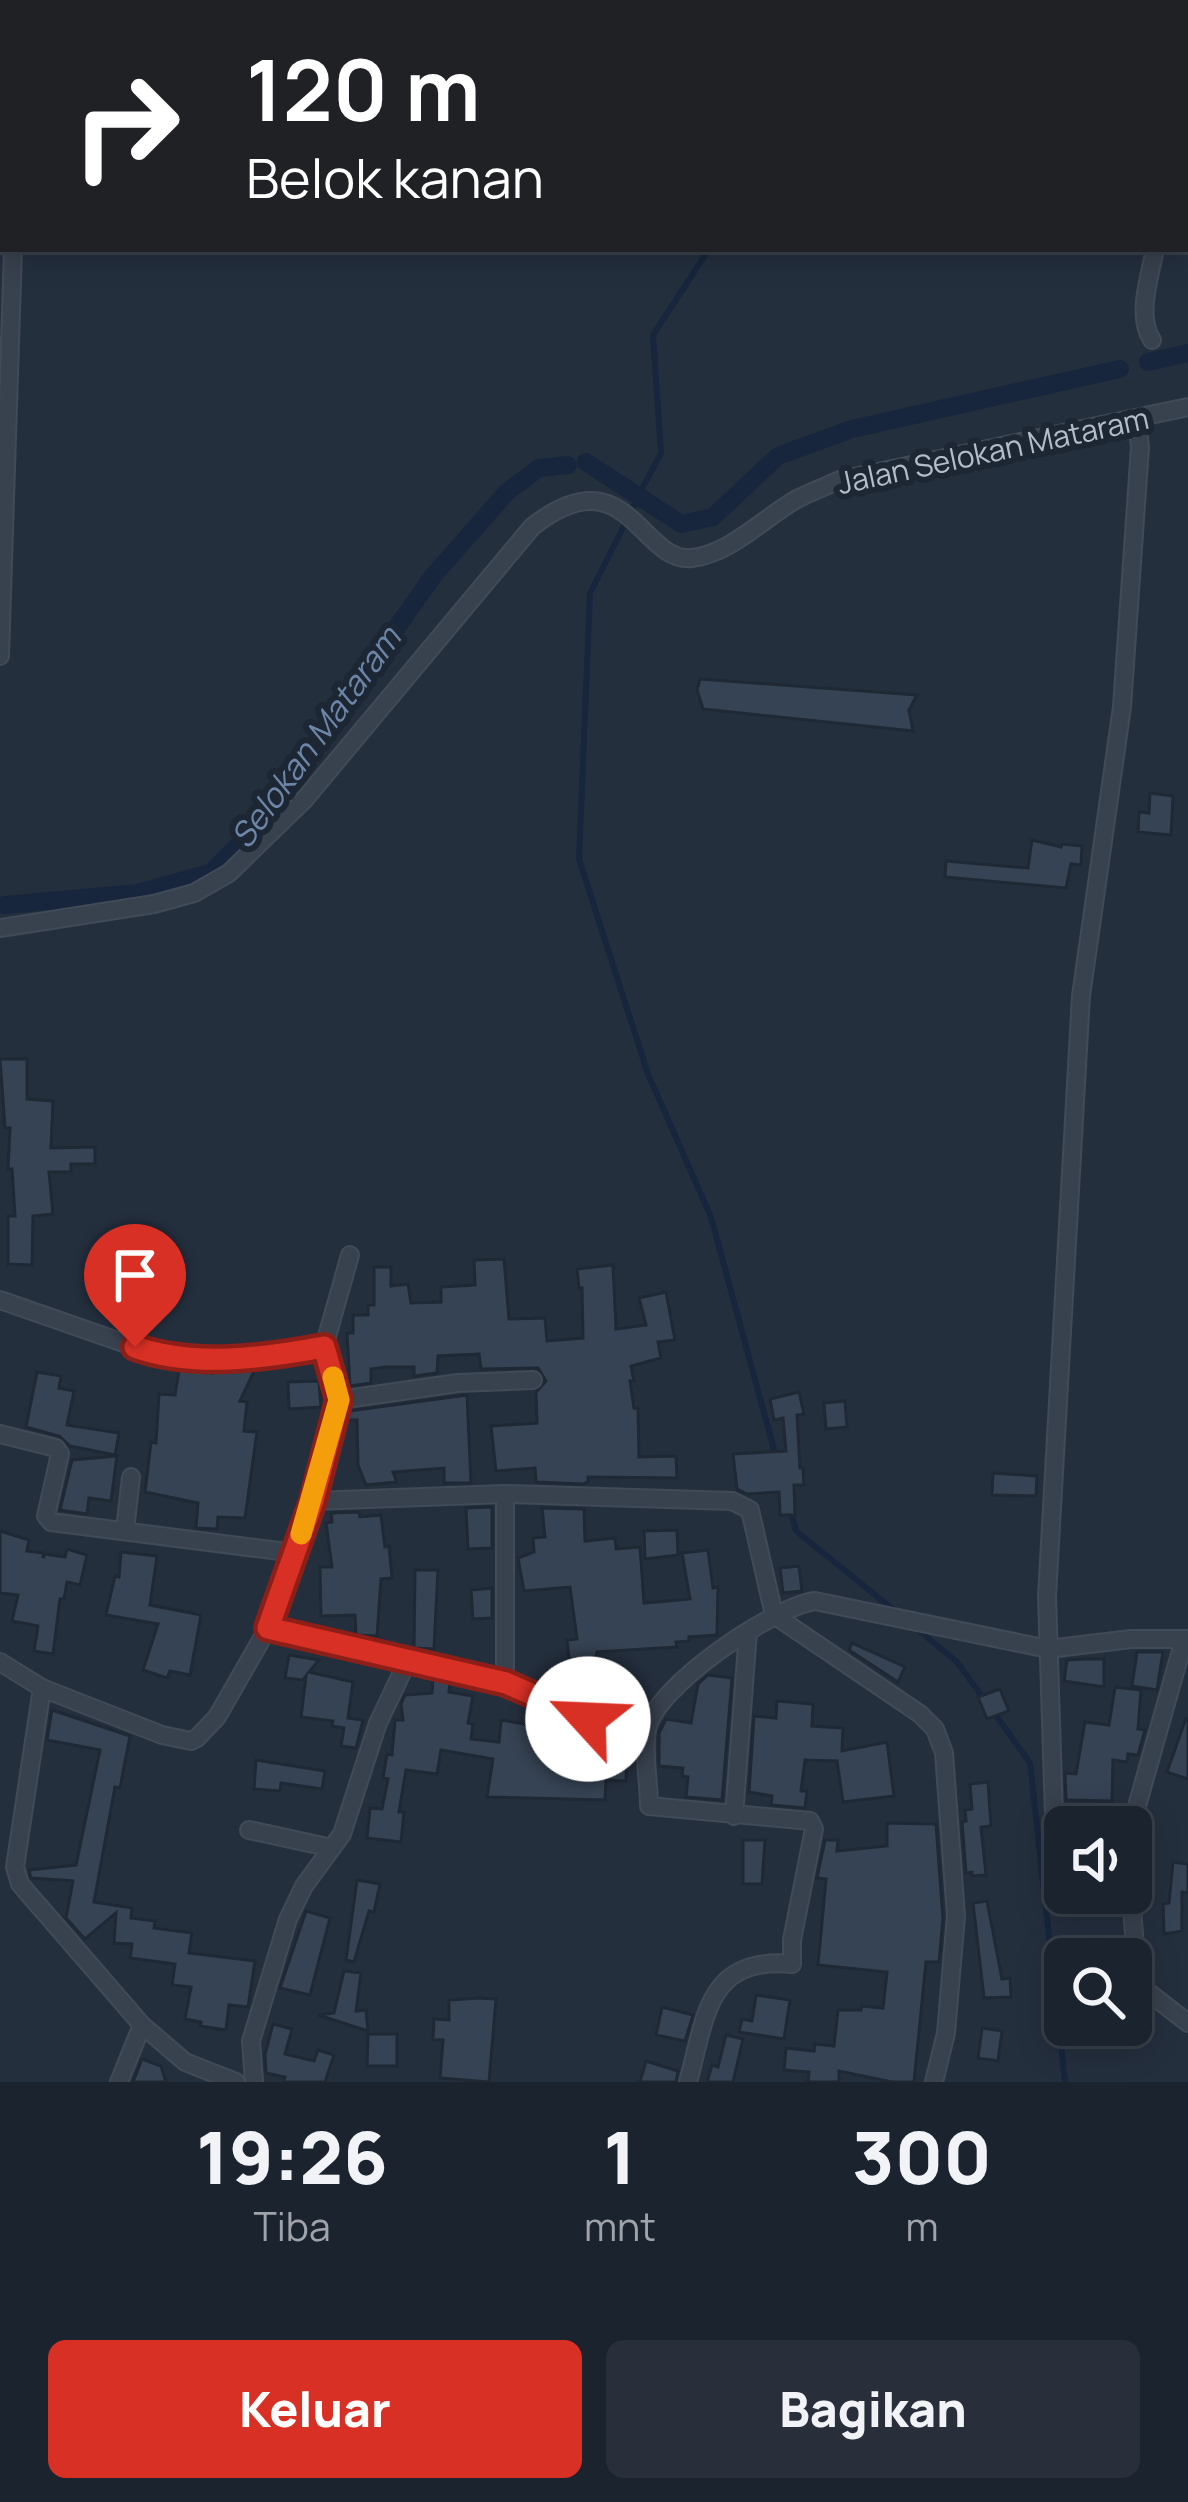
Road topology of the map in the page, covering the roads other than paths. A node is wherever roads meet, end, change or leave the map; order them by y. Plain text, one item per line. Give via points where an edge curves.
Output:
1 (13, 252) edge
2 (1154, 252) edge
3 (1152, 340) dead end
4 (1188, 407) edge
5 (1137, 419) junction
6 (0, 656) edge
7 (0, 928) edge
8 (350, 1256) dead end
9 (0, 1300) edge
10 (324, 1347) junction
11 (533, 1380) dead end
12 (339, 1400) junction
13 (0, 1434) edge
14 (131, 1477) dead end
15 (505, 1494) junction
16 (313, 1501) junction
17 (125, 1530) junction
18 (295, 1553) junction
19 (774, 1615) junction
20 (268, 1628) junction
21 (748, 1632) junction
22 (1186, 1640) edge
23 (1048, 1649) junction
24 (0, 1662) edge
25 (406, 1662) junction
26 (506, 1683) junction
27 (42, 1688) junction
28 (647, 1726) junction
29 (1054, 1806) edge
30 (734, 1816) junction
31 (249, 1830) dead end
32 (332, 1848) junction
33 (1188, 2023) edge
34 (142, 2025) junction
35 (119, 2082) edge
36 (236, 2082) edge
37 (254, 2082) edge
38 (688, 2082) edge
39 (934, 2082) edge

1 - 6 street
2 - 3 street via 1146,297
4 - 5 street, Jalan Selokan Mataram
5 - 7 street, Jalan Selokan Mataram via 840,480 688,559 666,553 617,507 584,502 552,511 304,800 229,873 154,904
5 - 23 street via 1122,707 1081,996
8 - 10 street
9 - 10 street via 182,1359
10 - 12 street
11 - 12 street
12 - 16 street
13 - 17 street via 60,1454 51,1522
14 - 17 street
15 - 16 street
15 - 19 street via 739,1501 750,1510
15 - 26 street
16 - 18 street
17 - 18 street
18 - 20 street
19 - 21 street
19 - 23 street via 814,1601
19 - 39 street via 920,1714 944,1753 956,1916
20 - 25 street
20 - 27 street via 217,1717 191,1741
21 - 28 street via 721,1647
21 - 30 street
22 - 23 street
22 - 33 street via 1137,1806 1132,1907 1137,1975
23 - 29 street
24 - 27 street
25 - 26 street
25 - 32 street
26 - 28 street via 588,1719
27 - 34 street via 15,1868 20,1885
28 - 30 street via 649,1806
30 - 38 street via 812,1825 791,1964 757,1964 720,1984
31 - 32 street
32 - 37 street via 288,1919 251,2041
34 - 35 street
34 - 36 street via 184,2062

